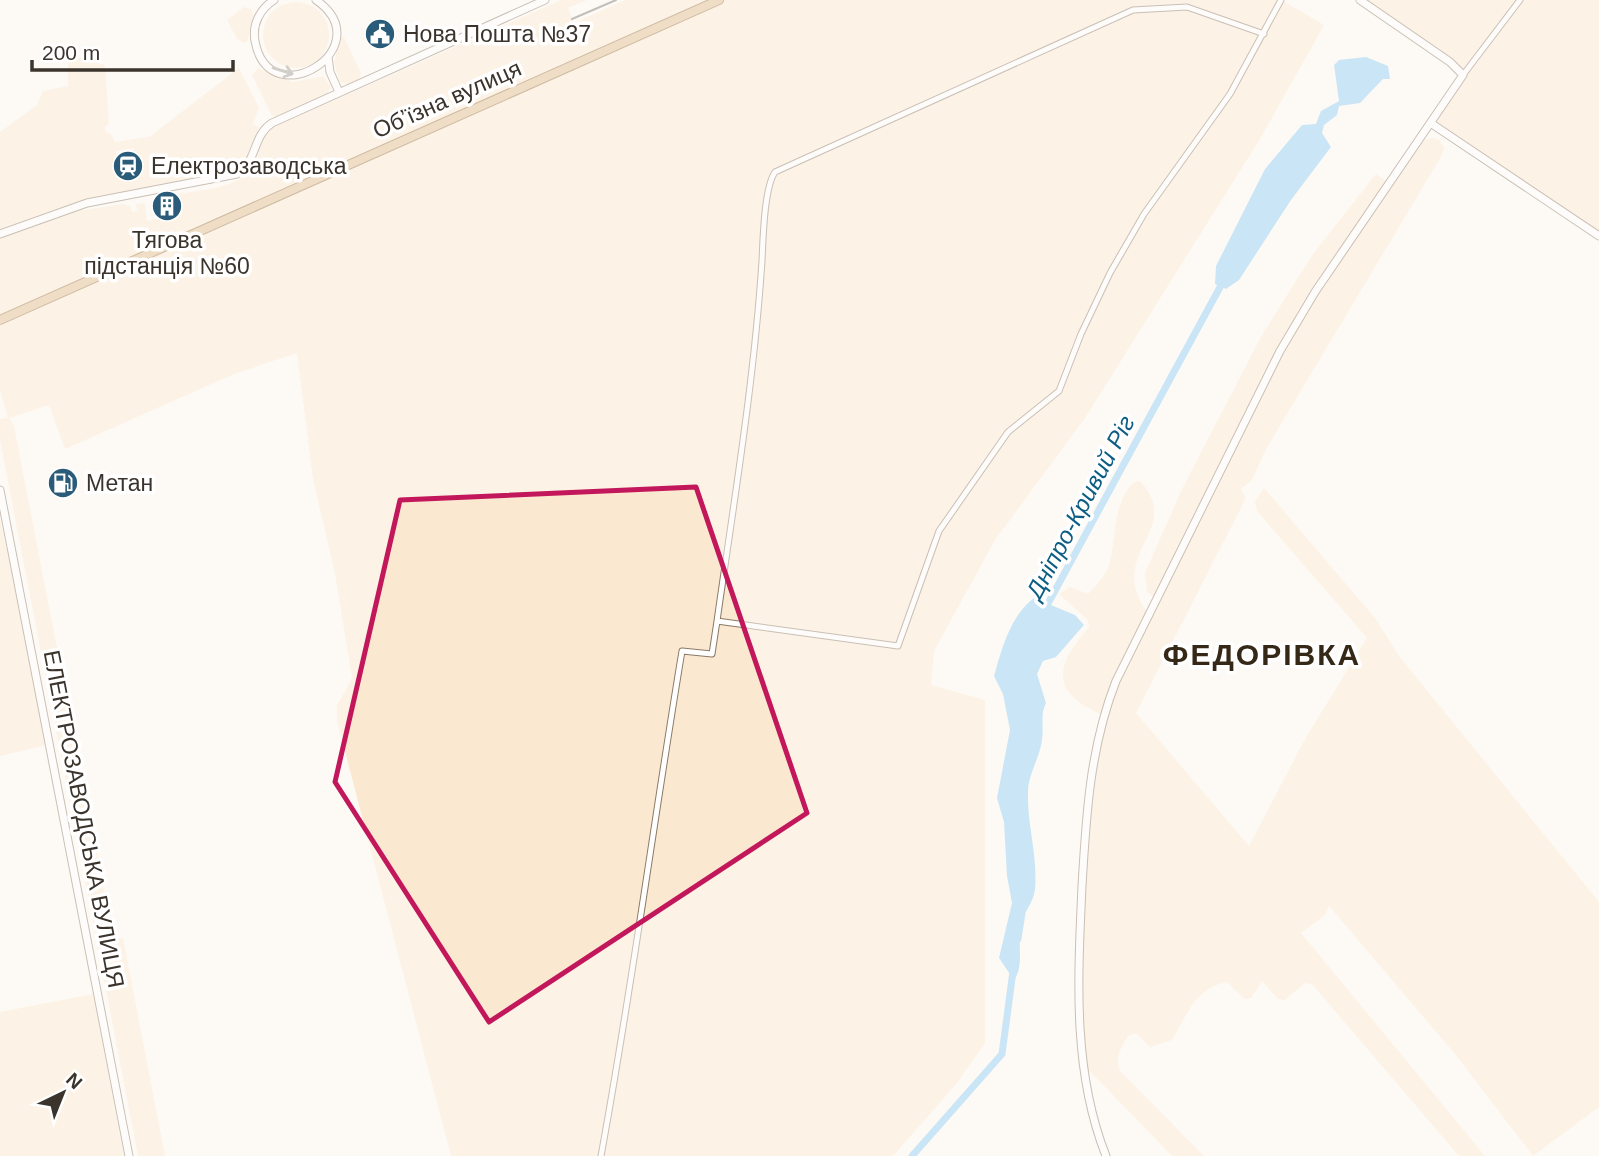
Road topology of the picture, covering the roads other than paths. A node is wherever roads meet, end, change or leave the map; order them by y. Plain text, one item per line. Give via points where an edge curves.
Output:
1 (274, 0) edge
2 (316, 0) edge
3 (545, 0) edge
4 (719, 0) edge
5 (1281, 0) edge
6 (1360, 0) edge
7 (1520, 0) edge
8 (1264, 34) junction
9 (328, 57) junction
10 (314, 70) junction
11 (1463, 75) junction
12 (332, 78) junction
13 (339, 92) junction
14 (1432, 124) junction
15 (0, 234) edge
16 (1599, 236) edge
17 (0, 320) edge
18 (0, 490) edge
19 (2, 510) edge
20 (717, 621) junction
21 (130, 1156) edge
22 (601, 1156) edge
23 (1106, 1156) edge

1 -> 10 main road via 256,24 255,41 261,56 272,68 288,74
2 - 9 main road via 335,29
3 - 13 main road
4 - 17 main road, Обʼїзна вулиця
5 - 8 street
6 - 11 main road
7 - 11 street
8 - 20 street via 1230,94 1144,214 1117,261 1059,391 1008,432 939,531 898,646
8 - 20 street via 1187,7 1133,10 775,172
9 - 10 main road
9 - 12 main road
10 - 12 main road
11 - 14 main road
12 - 13 main road
13 - 15 main road via 263,129 250,162 237,174 87,203
14 - 16 main road
14 - 23 main road via 1315,292 1280,351 1116,681 1101,723 1084,860 1078,966 1082,1063 1095,1129
18 - 19 main road, ЕЛЕКТРОЗАВОДСЬКА ВУЛИЦЯ
19 - 21 main road, ЕЛЕКТРОЗАВОДСЬКА ВУЛИЦЯ
20 - 22 street via 712,654 682,652 622,1048

